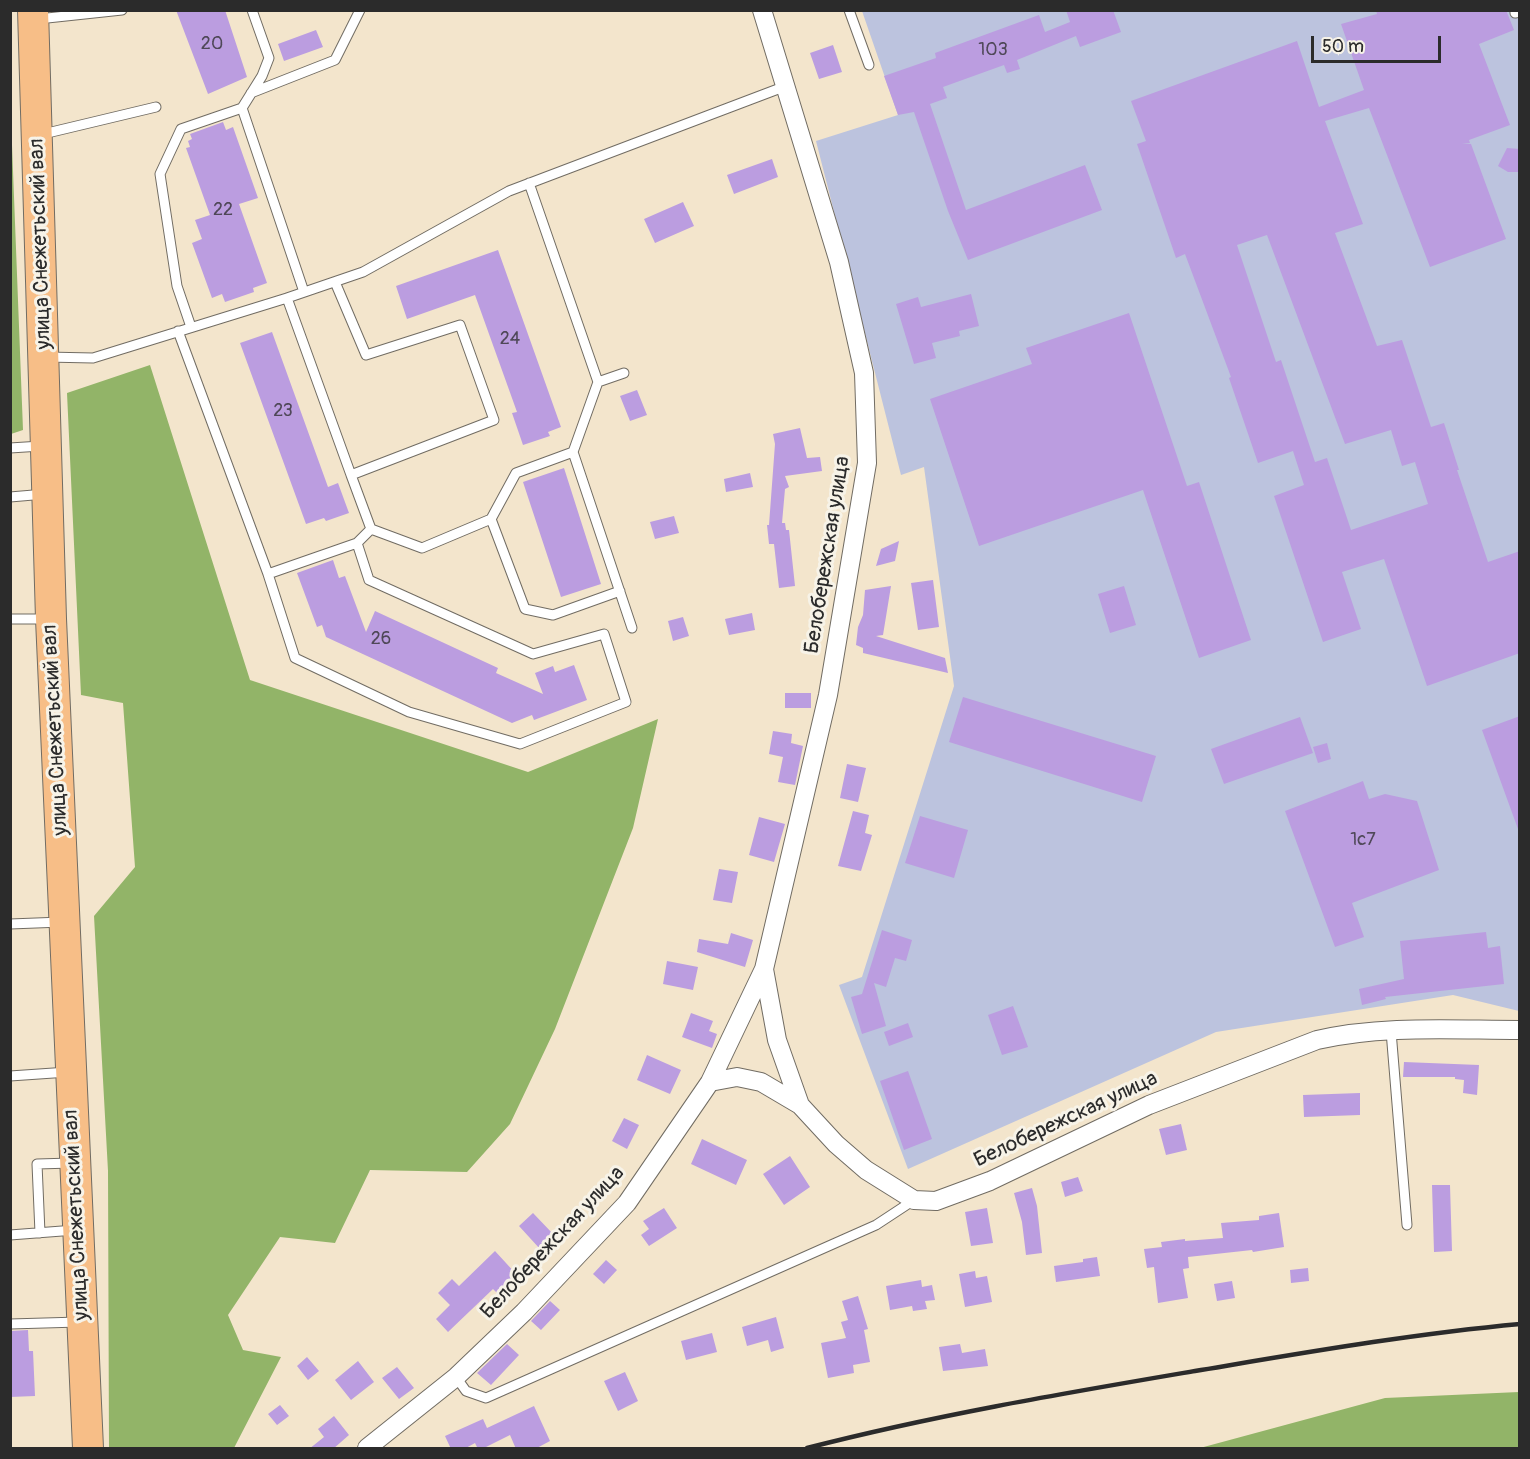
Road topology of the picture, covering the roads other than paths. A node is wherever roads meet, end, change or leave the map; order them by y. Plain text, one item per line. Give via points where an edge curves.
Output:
1 (122, 10) edge
2 (252, 10) edge
3 (360, 10) edge
4 (762, 10) edge
5 (849, 10) edge
6 (1515, 10) edge
7 (1520, 12) edge
8 (33, 15) edge
9 (869, 65) dead end
10 (786, 86) junction
11 (251, 93) junction
12 (156, 107) dead end
13 (242, 108) junction
14 (37, 135) junction
15 (529, 183) junction
16 (335, 282) junction
17 (304, 292) junction
18 (287, 298) junction
19 (191, 327) junction
20 (178, 331) junction
21 (44, 357) junction
22 (624, 373) dead end
23 (598, 382) junction
24 (46, 446) junction
25 (10, 448) edge
26 (573, 452) junction
27 (351, 475) junction
28 (47, 494) junction
29 (10, 497) edge
30 (491, 519) junction
31 (371, 529) junction
32 (357, 543) junction
33 (268, 574) junction
34 (620, 591) junction
35 (10, 619) edge
36 (51, 619) junction
37 (632, 628) dead end
38 (64, 922) junction
39 (10, 924) edge
40 (764, 969) junction
41 (1520, 1030) edge
42 (1391, 1031) junction
43 (71, 1072) junction
44 (10, 1076) edge
45 (710, 1082) junction
46 (800, 1105) junction
47 (75, 1163) junction
48 (914, 1200) junction
49 (1407, 1225) dead end
50 (78, 1230) junction
51 (40, 1233) junction
52 (10, 1235) edge
53 (82, 1322) junction
54 (10, 1324) edge
55 (456, 1377) junction
56 (88, 1449) edge
57 (367, 1449) edge

1 - 8 lane
2 - 11 lane via 269,58
3 - 11 lane via 335,60
4 - 10 street, Белобережская улица
5 - 9 lane
6 - 7 lane
8 - 14 main road, улица Снежетьский вал
10 - 15 lane
10 - 40 street, Белобережская улица via 839,262 862,362 867,463 828,695
11 - 13 lane
12 - 14 lane
13 - 17 lane
13 - 19 lane via 181,129 160,174 177,286
14 - 21 main road, улица Снежетьский вал
15 - 16 lane via 363,272
15 - 23 lane
16 - 17 lane
16 - 27 lane via 366,355 460,325 494,420
17 - 18 lane
18 - 19 lane
18 - 27 lane
19 - 20 lane
20 - 21 lane via 93,358
20 - 33 lane
21 - 24 main road, улица Снежетьский вал
22 - 23 lane
23 - 26 lane
24 - 25 lane
24 - 28 main road, улица Снежетьский вал
26 - 30 lane via 516,472
26 - 34 lane
27 - 31 lane
28 - 29 lane
28 - 36 main road, улица Снежетьский вал
30 - 31 lane via 422,548
30 - 34 lane via 525,609 553,615
31 - 32 lane
32 - 33 lane
32 - 33 lane via 369,580 533,654 604,634 626,702 520,744 409,712 295,658
34 - 37 lane
35 - 36 lane
36 - 38 main road, улица Снежетьский вал
38 - 39 lane
38 - 43 main road, улица Снежетьский вал
40 - 45 street, Белобережская улица
40 - 46 street, Белобережская улица via 777,1040
41 - 42 street, Белобережская улица
42 - 48 street, Белобережская улица via 1317,1040 1149,1105 990,1181 936,1201
42 - 49 lane
43 - 44 lane
43 - 47 main road, улица Снежетьский вал
45 - 46 street via 737,1077 761,1082
45 - 55 street, Белобережская улица via 627,1203
46 - 48 street, Белобережская улица via 866,1170
47 - 50 main road, улица Снежетьский вал
47 - 51 lane via 37,1164
48 - 55 lane via 876,1225 486,1398 466,1391
50 - 51 lane
50 - 53 main road, улица Снежетьский вал
51 - 52 lane
53 - 54 lane
53 - 56 main road, улица Снежетьский вал
55 - 57 street, Белобережская улица

